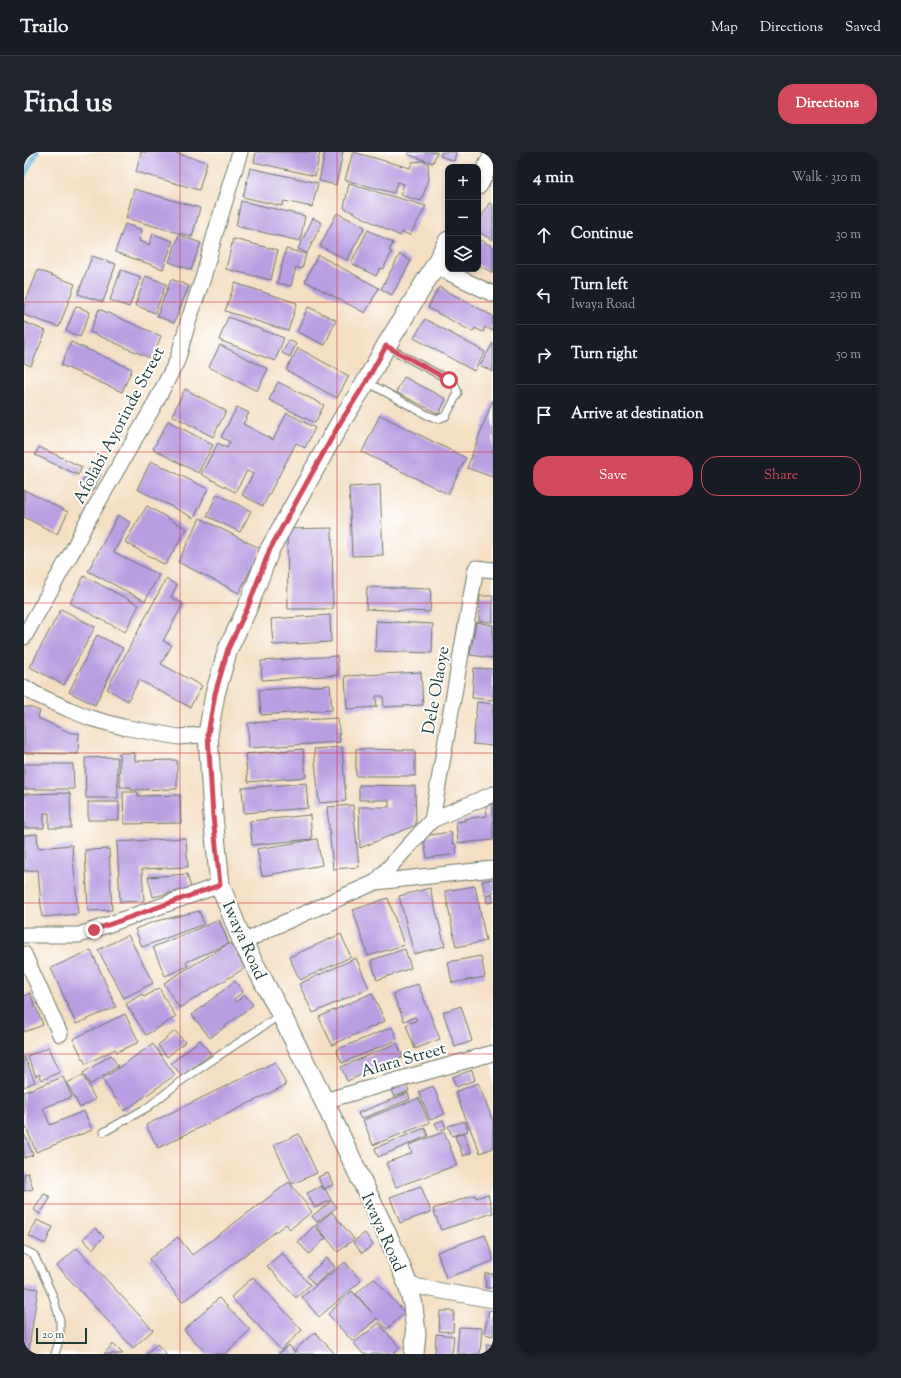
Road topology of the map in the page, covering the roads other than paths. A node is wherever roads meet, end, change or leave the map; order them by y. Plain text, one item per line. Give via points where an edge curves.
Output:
1 (240, 152) edge
2 (493, 156) edge
3 (481, 179) edge
4 (445, 248) edge
5 (435, 266) junction
6 (493, 294) edge
7 (386, 346) junction
8 (366, 382) junction
9 (493, 570) edge
10 (24, 637) edge
11 (24, 687) edge
12 (208, 734) junction
13 (493, 794) edge
14 (432, 820) junction
15 (493, 869) edge
16 (376, 882) junction
17 (220, 885) junction
18 (24, 935) edge
19 (243, 943) junction
20 (24, 954) edge
21 (281, 1014) junction
22 (60, 1034) dead end
23 (493, 1053) edge
24 (324, 1100) junction
25 (104, 1132) dead end
26 (24, 1250) edge
27 (408, 1285) junction
28 (493, 1300) edge
29 (55, 1354) edge
30 (414, 1354) edge

1 - 10 street, Afolabi Ayorinde Street via 176,361 152,409
2 - 3 street
4 - 5 street, Iwaya Road
5 - 6 street
5 - 7 street, Iwaya Road
7 - 8 street, Iwaya Road
7 - 8 lane via 455,385 458,393 446,416 438,419 427,415
8 - 12 street, Iwaya Road via 340,423 270,549 247,609 228,649 215,694
9 - 14 street, Dele Olaoye via 476,568
11 - 12 street via 68,710 123,727 179,737
12 - 17 street, Iwaya Road
13 - 14 street
14 - 16 street
15 - 16 street
16 - 19 street via 266,930
17 - 18 street via 79,934
17 - 19 street, Iwaya Road
19 - 21 street, Iwaya Road
20 - 22 street
21 - 24 street, Iwaya Road
21 - 25 lane via 181,1081 148,1107
23 - 24 street, Alara Street
24 - 27 street, Iwaya Road via 392,1243
26 - 29 lane via 34,1255 53,1296 60,1320 60,1337
27 - 28 street
27 - 30 street, Iwaya Road via 414,1305

